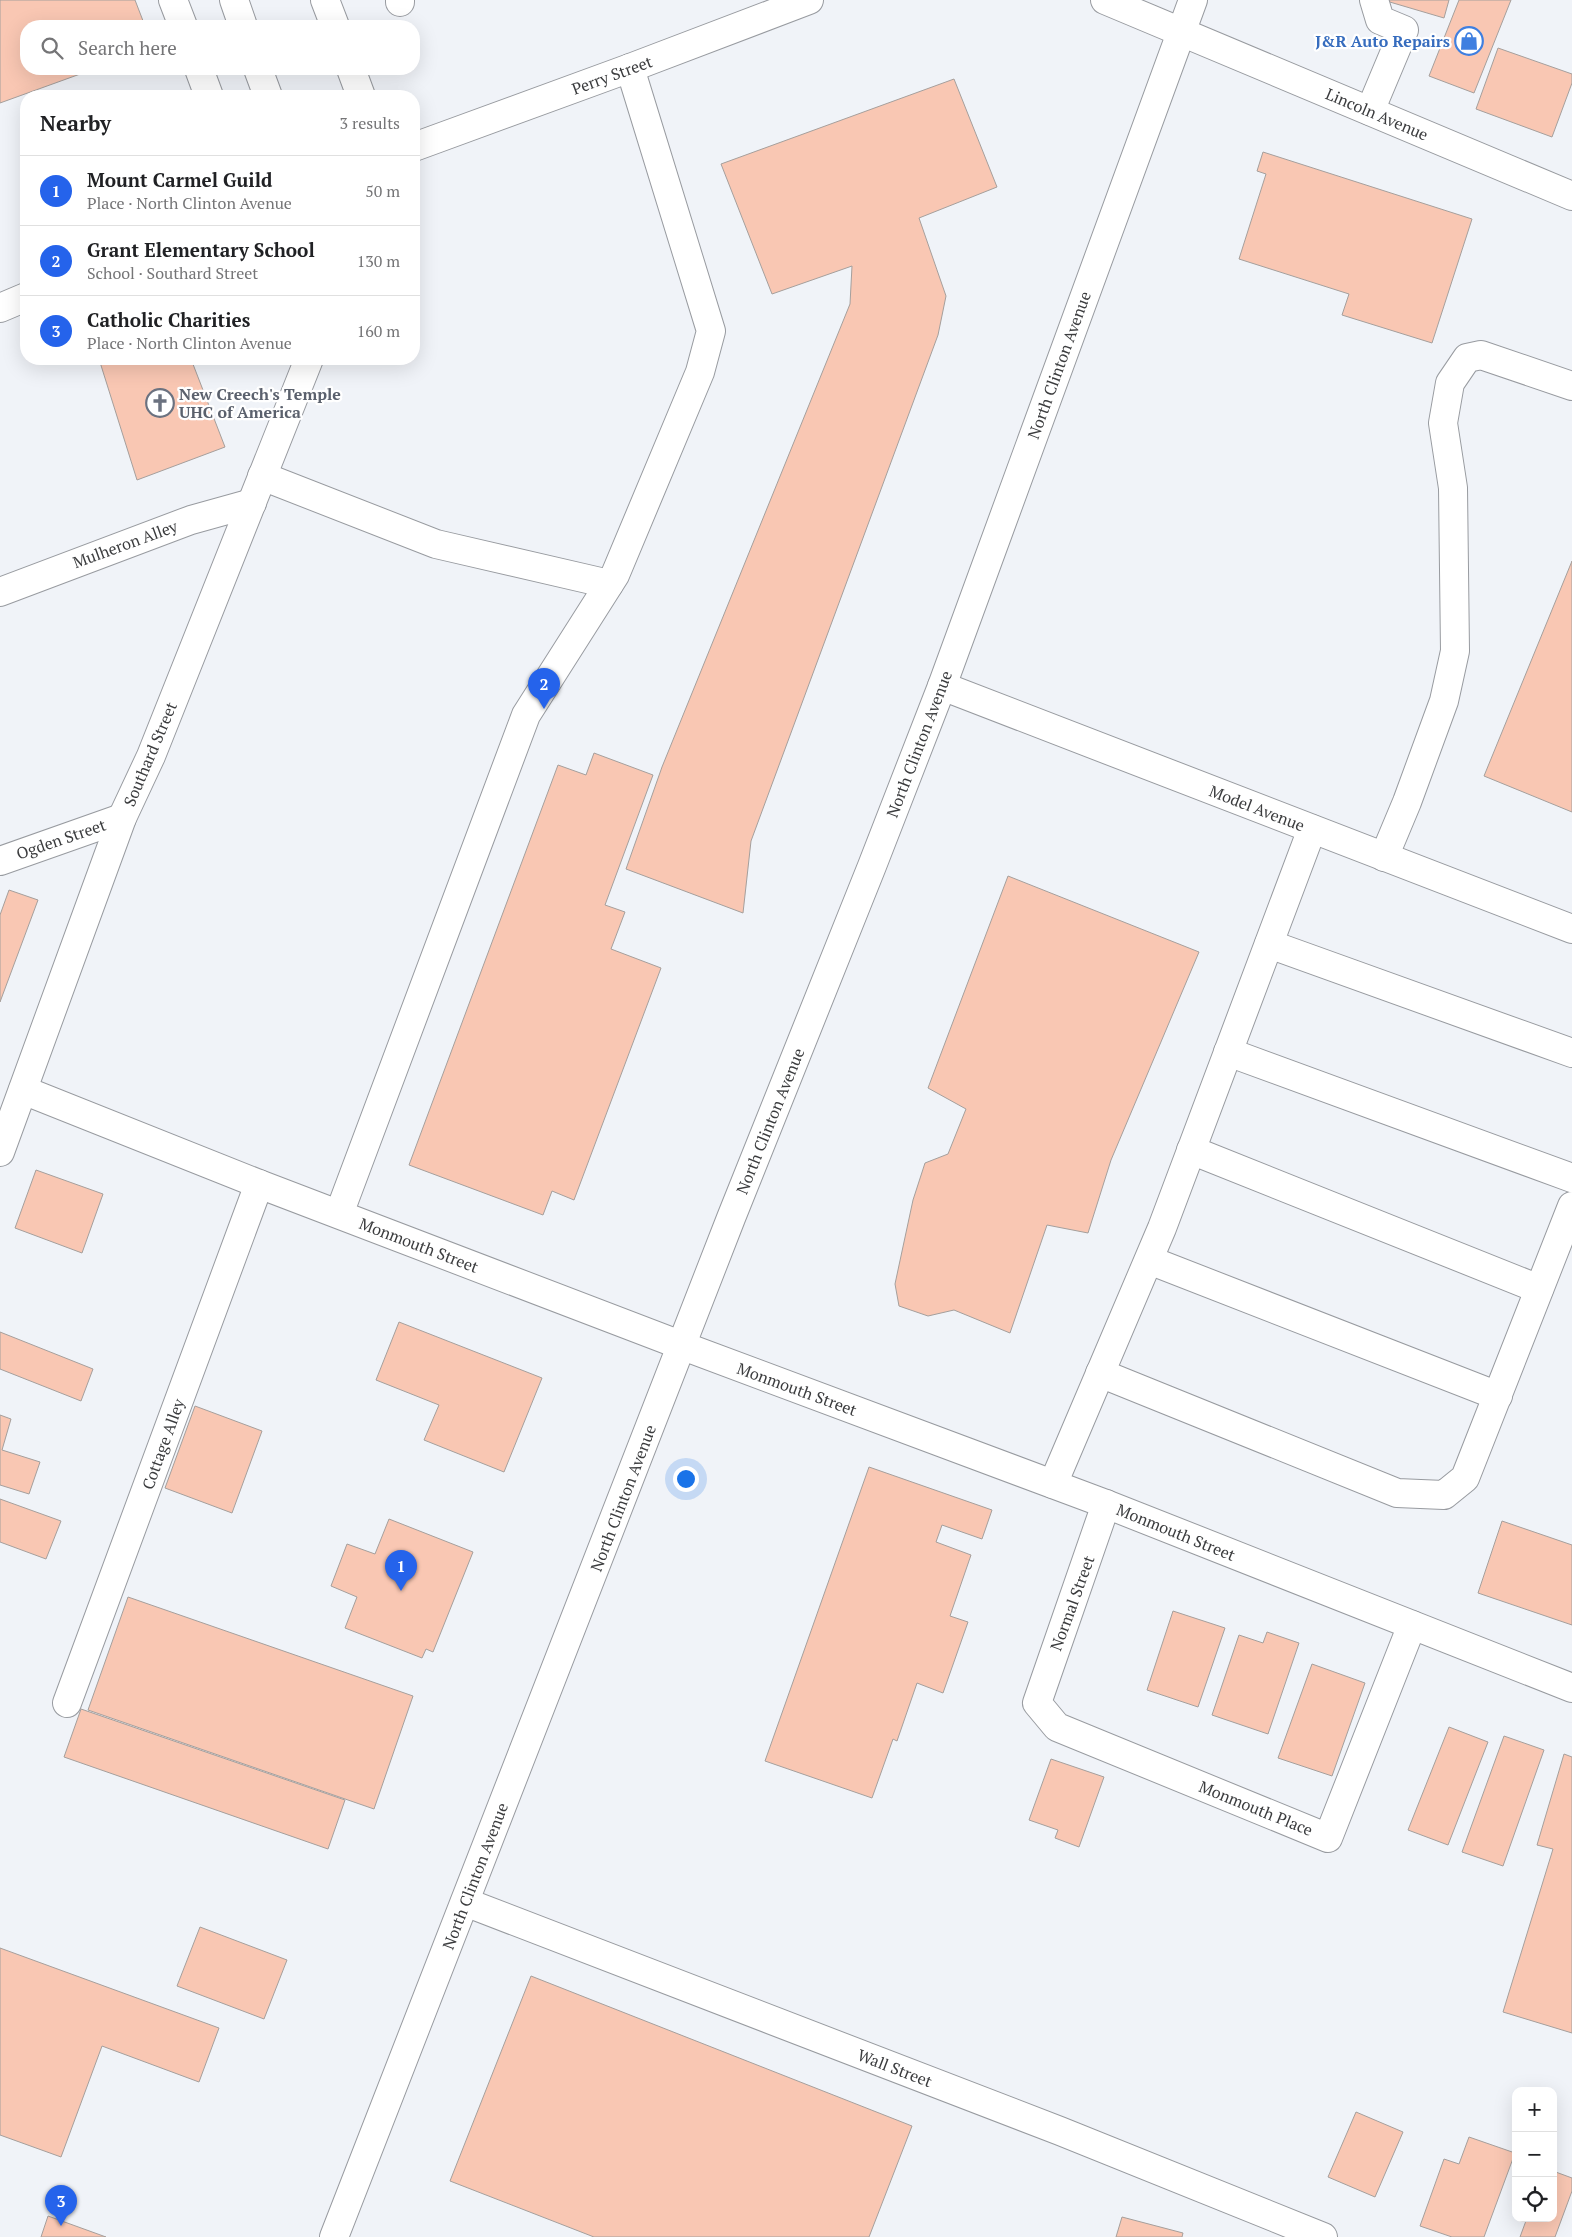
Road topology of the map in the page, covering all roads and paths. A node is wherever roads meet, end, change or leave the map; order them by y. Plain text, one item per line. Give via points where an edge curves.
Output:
1 (173, 0) edge
2 (234, 0) edge
3 (325, 0) edge
4 (809, 0) edge
5 (1105, 0) edge
6 (1193, 0) edge
7 (1374, 0) edge
8 (773, 7) edge
9 (181, 20) edge
10 (241, 20) edge
11 (333, 20) edge
12 (1182, 31) junction
13 (630, 68) junction
14 (201, 75) edge
15 (260, 75) edge
16 (353, 75) edge
17 (207, 90) edge
18 (266, 90) edge
19 (359, 90) edge
20 (1370, 111) junction
21 (420, 144) edge
22 (1572, 196) edge
23 (20, 300) edge
24 (0, 308) edge
25 (307, 365) edge
26 (1572, 386) edge
27 (262, 476) junction
28 (252, 503) junction
29 (609, 584) junction
30 (0, 592) edge
31 (942, 686) junction
32 (122, 818) junction
33 (1312, 829) junction
34 (1384, 857) junction
35 (0, 861) edge
36 (1572, 929) edge
37 (1269, 944) junction
38 (1228, 1052) junction
39 (1572, 1054) edge
40 (23, 1090) junction
41 (1191, 1150) junction
42 (0, 1152) edge
43 (1572, 1178) edge
44 (259, 1184) junction
45 (1572, 1206) edge
46 (339, 1214) junction
47 (1148, 1260) junction
48 (1539, 1289) junction
49 (683, 1346) junction
50 (1100, 1373) junction
51 (1498, 1396) junction
52 (1053, 1484) junction
53 (1106, 1504) junction
54 (1412, 1625) junction
55 (1572, 1688) edge
56 (68, 1703) dead end
57 (1037, 1703) joint
58 (465, 1902) junction
59 (334, 2237) edge
60 (1323, 2237) edge

1 - 9 street
2 - 10 street
3 - 11 street
4 - 8 street, Perry Street
5 - 12 street
6 - 12 street, North Clinton Avenue
7 - 20 street via 1380,20 1404,30
8 - 13 street, Perry Street
12 - 20 street, Lincoln Avenue
12 - 31 street, North Clinton Avenue
13 - 21 street, Perry Street
13 - 29 street via 711,331 700,372
14 - 17 street
15 - 18 street
16 - 19 street
20 - 22 street, Lincoln Avenue
23 - 24 street
25 - 27 street, Southard Street
26 - 34 street via 1481,355 1467,358 1450,383 1443,423 1453,488 1455,651 1444,701
27 - 28 street, Southard Street
27 - 29 street via 436,544
28 - 30 street, Mulheron Alley via 191,520
28 - 32 street, Southard Street via 152,756
29 - 46 street via 526,715
31 - 33 street, Model Avenue
31 - 49 street, North Clinton Avenue
32 - 35 street, Ogden Street
32 - 40 street, Southard Street
33 - 34 street, Model Avenue
33 - 37 street
34 - 36 street, Model Avenue
37 - 38 street
37 - 39 street
38 - 41 street
38 - 43 street
40 - 42 street, Southard Street
40 - 44 street, Monmouth Street
41 - 47 street
41 - 48 street
44 - 46 street, Monmouth Street
44 - 56 street, Cottage Alley
45 - 48 street
46 - 49 street, Monmouth Street
47 - 50 street
47 - 51 street
48 - 51 street
49 - 52 street, Monmouth Street
49 - 58 street, North Clinton Avenue
50 - 51 street via 1397,1492 1417,1495 1444,1495 1465,1478
50 - 52 street
52 - 53 street, Monmouth Street
53 - 54 street, Monmouth Street
53 - 57 street, Normal Street
54 - 55 street, Monmouth Street
54 - 57 street, Monmouth Place via 1328,1838 1057,1727
58 - 59 street, North Clinton Avenue
58 - 60 street, Wall Street via 1060,2130

